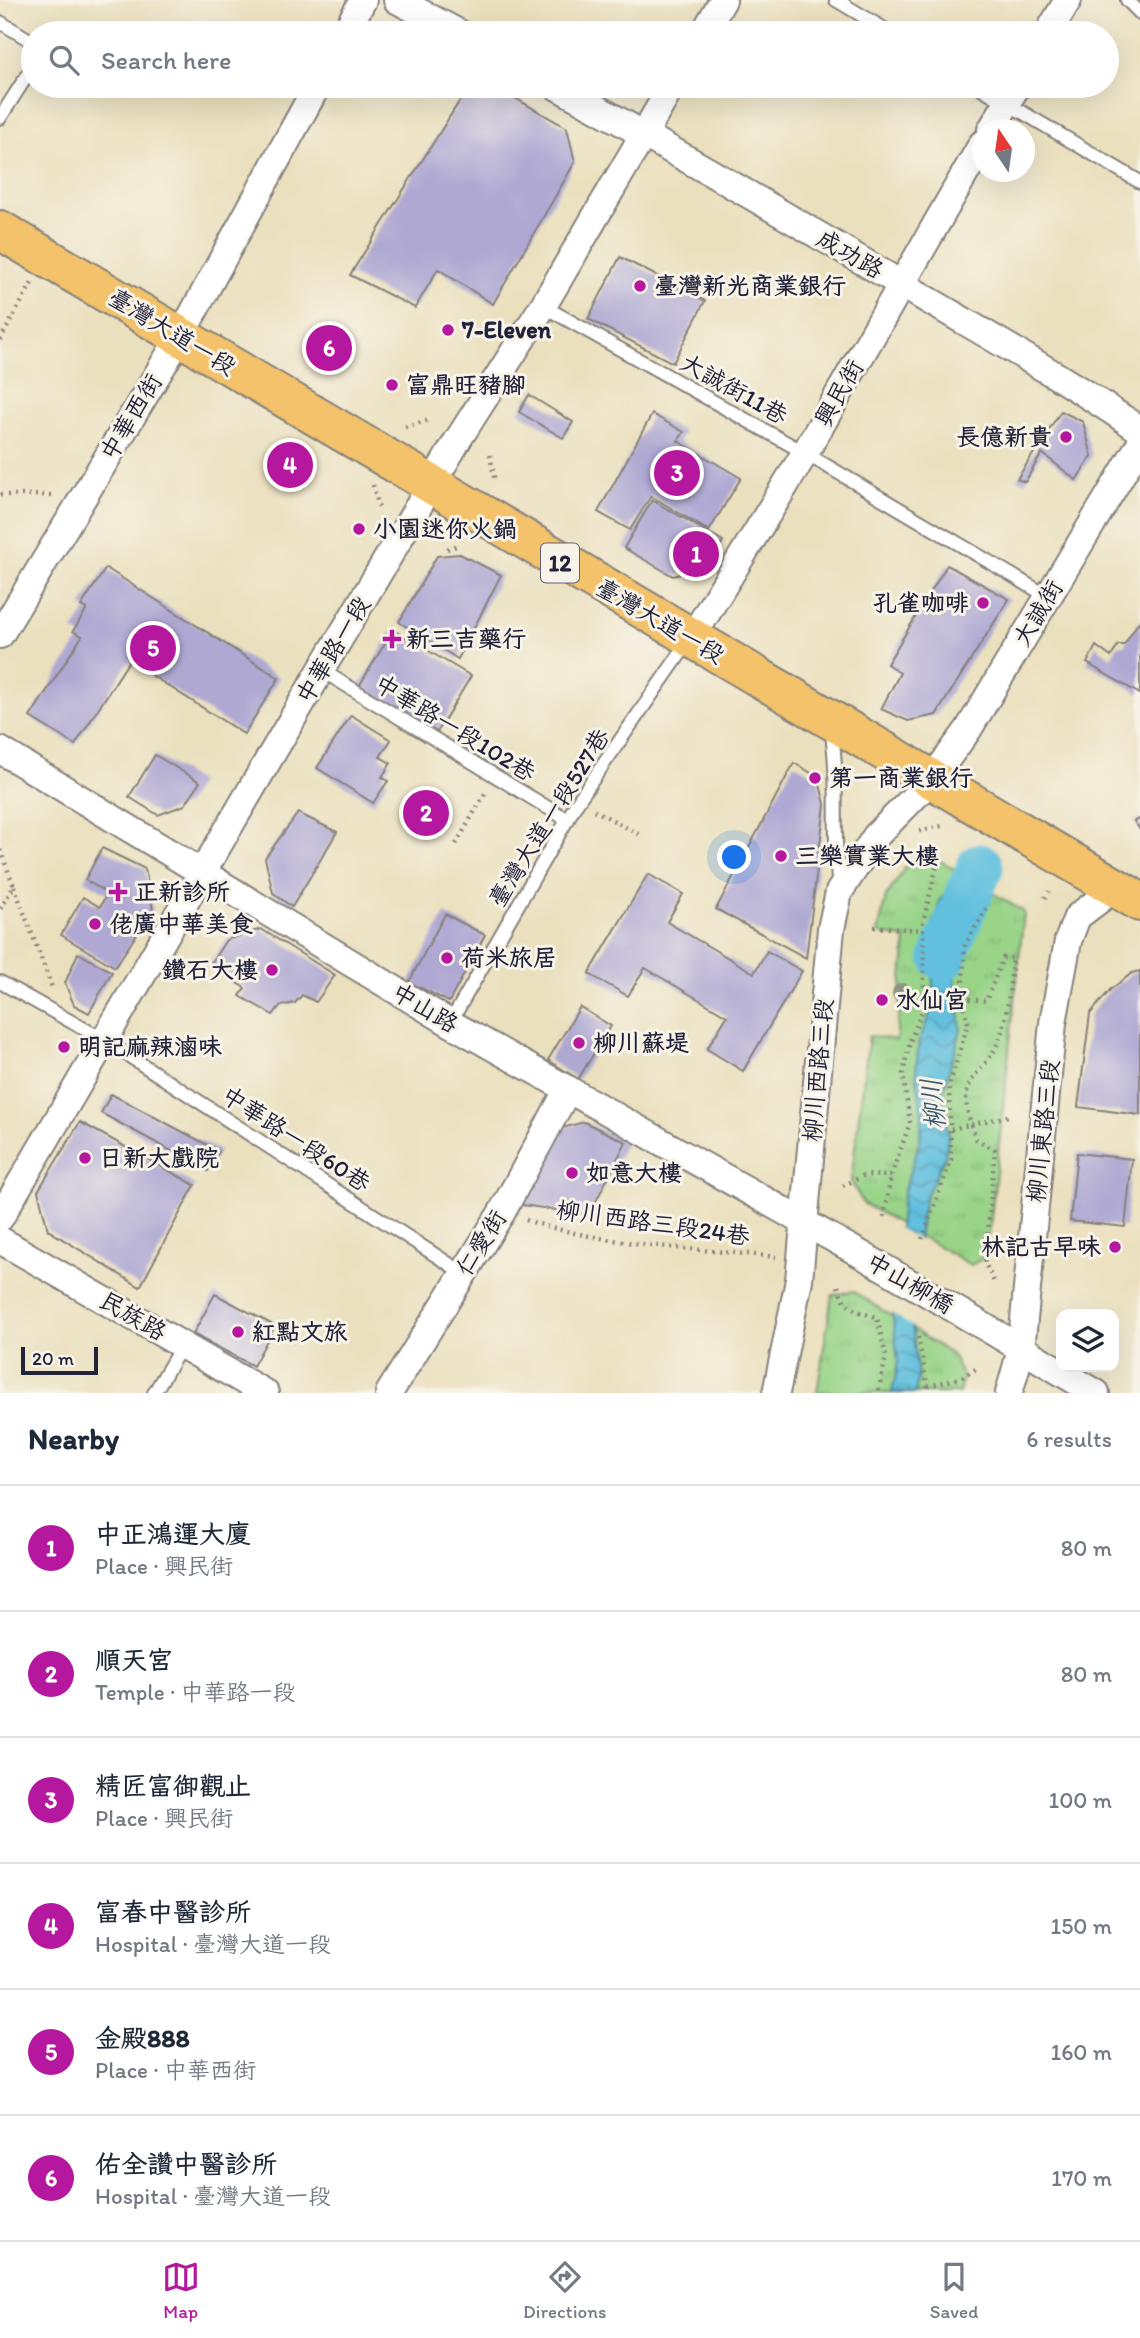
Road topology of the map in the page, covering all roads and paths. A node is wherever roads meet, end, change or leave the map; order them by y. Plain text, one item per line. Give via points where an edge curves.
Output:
1 (363, 0) edge
2 (397, 0) edge
3 (723, 0) edge
4 (836, 0) edge
5 (1068, 0) edge
6 (1127, 0) edge
7 (1140, 13) edge
8 (352, 21) edge
9 (436, 21) edge
10 (711, 21) edge
11 (871, 21) edge
12 (1055, 21) edge
13 (0, 22) edge
14 (21, 35) edge
15 (21, 85) edge
16 (310, 98) edge
17 (578, 98) edge
18 (665, 98) edge
19 (1010, 98) edge
20 (1018, 98) edge
21 (0, 118) edge
22 (997, 119) edge
23 (644, 134) junction
24 (972, 162) edge
25 (1140, 182) edge
26 (0, 230) edge
27 (47, 258) junction
28 (902, 284) junction
29 (543, 306) junction
30 (180, 337) junction
31 (0, 340) edge
32 (429, 420) dead end
33 (405, 427) dead end
34 (1140, 430) edge
35 (1140, 444) edge
36 (805, 453) junction
37 (489, 455) dead end
38 (495, 481) dead end
39 (373, 483) dead end
40 (430, 486) junction
41 (0, 495) edge
42 (84, 495) junction
43 (379, 508) dead end
44 (456, 546) dead end
45 (447, 549) dead end
46 (1047, 596) junction
47 (0, 635) edge
48 (691, 639) junction
49 (321, 670) junction
50 (829, 717) junction
51 (0, 750) edge
52 (494, 777) junction
53 (932, 779) junction
54 (578, 801) junction
55 (568, 820) junction
56 (642, 836) dead end
57 (456, 844) dead end
58 (0, 850) edge
59 (939, 857) dead end
60 (203, 875) junction
61 (14, 886) junction
62 (1048, 891) dead end
63 (1132, 891) edge
64 (839, 892) junction
65 (1045, 898) dead end
66 (988, 906) dead end
67 (0, 909) edge
68 (874, 927) dead end
69 (923, 930) junction
70 (0, 982) edge
71 (962, 998) junction
72 (64, 1017) junction
73 (450, 1023) junction
74 (106, 1041) junction
75 (568, 1090) junction
76 (1010, 1116) dead end
77 (970, 1124) junction
78 (951, 1129) junction
79 (891, 1176) junction
80 (843, 1186) dead end
81 (502, 1212) junction
82 (884, 1217) dead end
83 (0, 1218) edge
84 (805, 1222) junction
85 (922, 1239) dead end
86 (0, 1240) edge
87 (857, 1252) joint
88 (801, 1263) junction
89 (463, 1273) junction
90 (994, 1282) dead end
91 (838, 1286) dead end
92 (918, 1337) dead end
93 (183, 1344) junction
94 (1021, 1350) junction
95 (979, 1367) dead end
96 (928, 1386) junction
97 (154, 1393) edge
98 (265, 1393) edge
99 (389, 1393) edge
100 (776, 1393) edge
101 (878, 1393) edge
102 (929, 1393) edge
103 (1009, 1393) edge
104 (1096, 1393) edge

1 - 8 street
2 - 9 street
3 - 10 street
4 - 11 lane
5 - 12 street
6 - 7 lane
13 - 14 lane
15 - 21 lane
16 - 30 street, 中華西街
17 - 23 street, 成功路
18 - 23 street, 中華路一段
19 - 22 street
20 - 25 lane
23 - 28 street, 成功路
23 - 29 street, 中華路一段
24 - 28 street, 興民街
26 - 27 main road, 臺灣大道一段 / 12
27 - 30 main road, 臺灣大道一段 / 12
27 - 31 path
28 - 34 street, 成功路
28 - 36 street, 興民街
29 - 36 lane, 大誠街11巷
29 - 40 street, 中華路一段
30 - 40 main road, 臺灣大道一段 / 12
30 - 42 street, 中華西街
32 - 33 path
35 - 46 street, 大誠街
36 - 46 lane, 大誠街11巷
36 - 48 street, 興民街
37 - 38 path
39 - 43 path
40 - 48 main road, 臺灣大道一段 / 12
40 - 49 street, 中華路一段
41 - 42 path
42 - 47 street, 中華西街
44 - 45 path
46 - 53 street, 大誠街 via 968,730
48 - 50 main road, 臺灣大道一段 / 12
48 - 54 lane, 臺灣大道一段527巷
49 - 52 lane, 中華路一段102巷
49 - 60 street, 中華路一段
50 - 53 main road, 臺灣大道一段 / 12
50 - 64 lane via 835,753 834,855
51 - 60 street, 中山路
52 - 55 lane, 中華路一段102巷
52 - 57 path
53 - 63 main road, 臺灣大道一段 / 12
53 - 64 street, 柳川西路三段 via 876,836
54 - 55 lane, 臺灣大道一段527巷
54 - 56 path
55 - 73 lane, 臺灣大道一段527巷
58 - 61 path
59 - 69 path
60 - 73 street, 中山路
60 - 74 street, 中華路一段
61 - 67 path
61 - 72 path
62 - 65 path
63 - 94 street, 柳川東路三段 via 1077,917 1068,941 1053,1023
64 - 84 street, 柳川西路三段 via 830,942
66 - 71 path via 965,945
68 - 69 path
69 - 79 path via 923,1006 903,1074 909,1122
70 - 72 lane, 中華路一段60巷
71 - 77 path via 986,1001 1003,958 1013,958 1003,1028 991,1059 969,1079 965,1105
71 - 78 path via 968,1023 949,1087
72 - 74 lane, 中華路一段60巷
73 - 75 street, 中山路
74 - 83 street, 中華路一段
74 - 89 lane, 中華路一段60巷
75 - 81 street, 仁愛街
75 - 84 street, 中山路
76 - 77 path
77 - 78 path
77 - 90 path via 976,1139 995,1150 985,1264
78 - 85 path via 951,1160
79 - 80 path via 865,1175
79 - 82 path
81 - 88 path, 柳川西路三段24巷 via 554,1229
81 - 89 street, 仁愛街
84 - 87 street, 中山路
84 - 88 street, 柳川西路三段
86 - 93 street, 民族路
87 - 94 street, 中山柳橋, bridge
88 - 100 street, 柳川西路三段
89 - 99 street, 仁愛街
91 - 101 path via 842,1300 853,1312 877,1317 886,1357
92 - 96 path
93 - 97 lane
93 - 98 street, 民族路
94 - 103 street, 柳川東路三段
94 - 104 street
95 - 96 path via 961,1378
96 - 102 path

